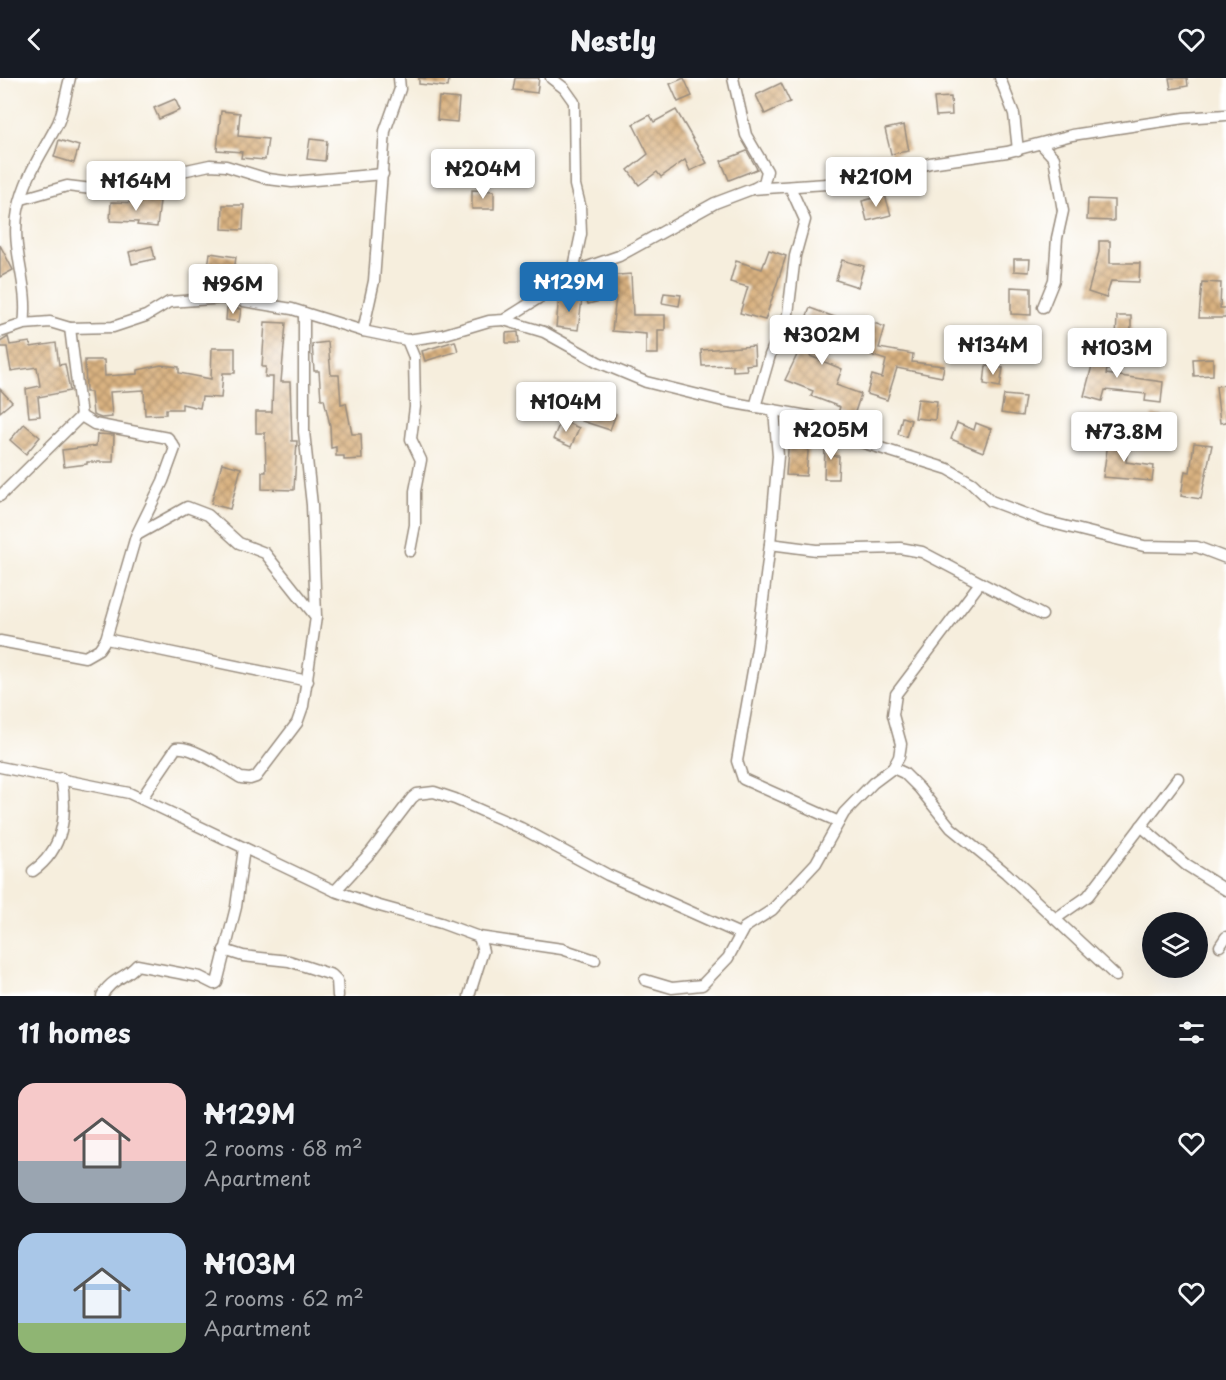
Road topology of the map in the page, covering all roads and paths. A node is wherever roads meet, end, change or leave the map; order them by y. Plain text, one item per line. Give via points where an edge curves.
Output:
1 (70, 78) edge
2 (399, 78) edge
3 (551, 78) edge
4 (733, 78) edge
5 (1000, 78) edge
6 (1226, 115) edge
7 (1041, 144) junction
8 (1018, 150) junction
9 (382, 174) junction
10 (752, 189) junction
11 (791, 189) junction
12 (22, 199) junction
13 (573, 272) junction
14 (1043, 307) dead end
15 (304, 313) junction
16 (504, 320) junction
17 (24, 324) junction
18 (70, 328) junction
19 (363, 331) junction
20 (0, 332) edge
21 (407, 340) junction
22 (755, 407) junction
23 (774, 411) junction
24 (81, 416) junction
25 (0, 496) edge
26 (136, 536) junction
27 (770, 544) junction
28 (410, 551) dead end
29 (1226, 558) edge
30 (980, 583) junction
31 (1042, 615) dead end
32 (316, 617) junction
33 (106, 639) junction
34 (0, 641) edge
35 (309, 681) junction
36 (0, 767) edge
37 (893, 768) junction
38 (61, 778) junction
39 (1178, 778) dead end
40 (142, 798) junction
41 (839, 822) junction
42 (1141, 826) junction
43 (244, 848) junction
44 (33, 871) dead end
45 (1226, 890) edge
46 (335, 891) junction
47 (1055, 919) junction
48 (740, 934) junction
49 (478, 937) junction
50 (224, 951) junction
51 (595, 960) dead end
52 (1116, 976) dead end
53 (645, 980) dead end
54 (102, 996) edge
55 (338, 996) edge
56 (469, 996) edge

1 - 12 street via 59,120 28,174
2 - 9 street via 400,89 385,131
3 - 13 street via 574,102 574,185 580,205 581,234
4 - 10 street via 746,135 767,171 764,183
5 - 8 street via 1014,114
6 - 7 street via 1098,130
7 - 8 street
7 - 14 street via 1054,158 1063,211 1054,280
8 - 11 street via 943,161 872,181 830,182
9 - 12 street via 292,182 210,165 159,176 131,189 68,186
9 - 19 street via 374,281
10 - 11 street
10 - 13 street via 716,203 619,256
11 - 22 street via 805,220 795,256 788,314 770,355
12 - 17 street via 15,244 27,302
13 - 16 street
15 - 18 street via 225,298 169,302 125,325
15 - 19 street
15 - 32 street via 304,432 312,505
16 - 21 street
16 - 22 street via 544,332 598,362 646,382
17 - 18 street via 50,322
17 - 20 street
18 - 24 street
19 - 21 street
21 - 28 street via 414,357 411,439 421,460
22 - 23 street
23 - 27 street via 778,456
23 - 29 street via 813,417 861,441 948,469 972,483 991,501 1044,520 1144,546 1197,547
24 - 25 street
24 - 26 street via 94,424 168,438 175,448
26 - 32 street via 187,507 199,510 239,543 265,553
26 - 33 street
27 - 30 street via 837,551 909,549
27 - 41 street via 737,761 739,772 743,779 763,790
30 - 31 street
30 - 37 street via 896,694 892,715 901,744
32 - 35 street
33 - 34 street via 99,649 85,657
33 - 35 street
35 - 40 street via 297,723 256,777 241,778 195,751 176,748
36 - 38 street
37 - 41 street via 873,783
37 - 47 street via 919,788 951,828
38 - 40 street via 98,784
38 - 44 street via 66,816 48,861
39 - 42 street
40 - 43 street
41 - 48 street via 816,863 772,910
42 - 45 street via 1186,865
42 - 47 street via 1088,896
43 - 46 street
43 - 50 street via 236,907
46 - 48 street via 412,798 434,792 521,828 588,866
46 - 49 street
47 - 52 street
48 - 53 street via 728,958 702,985 672,988
49 - 51 street via 562,949
49 - 56 street via 483,951
50 - 54 street via 216,984 200,977 137,965 107,985
50 - 55 street via 295,963 332,975 339,988

